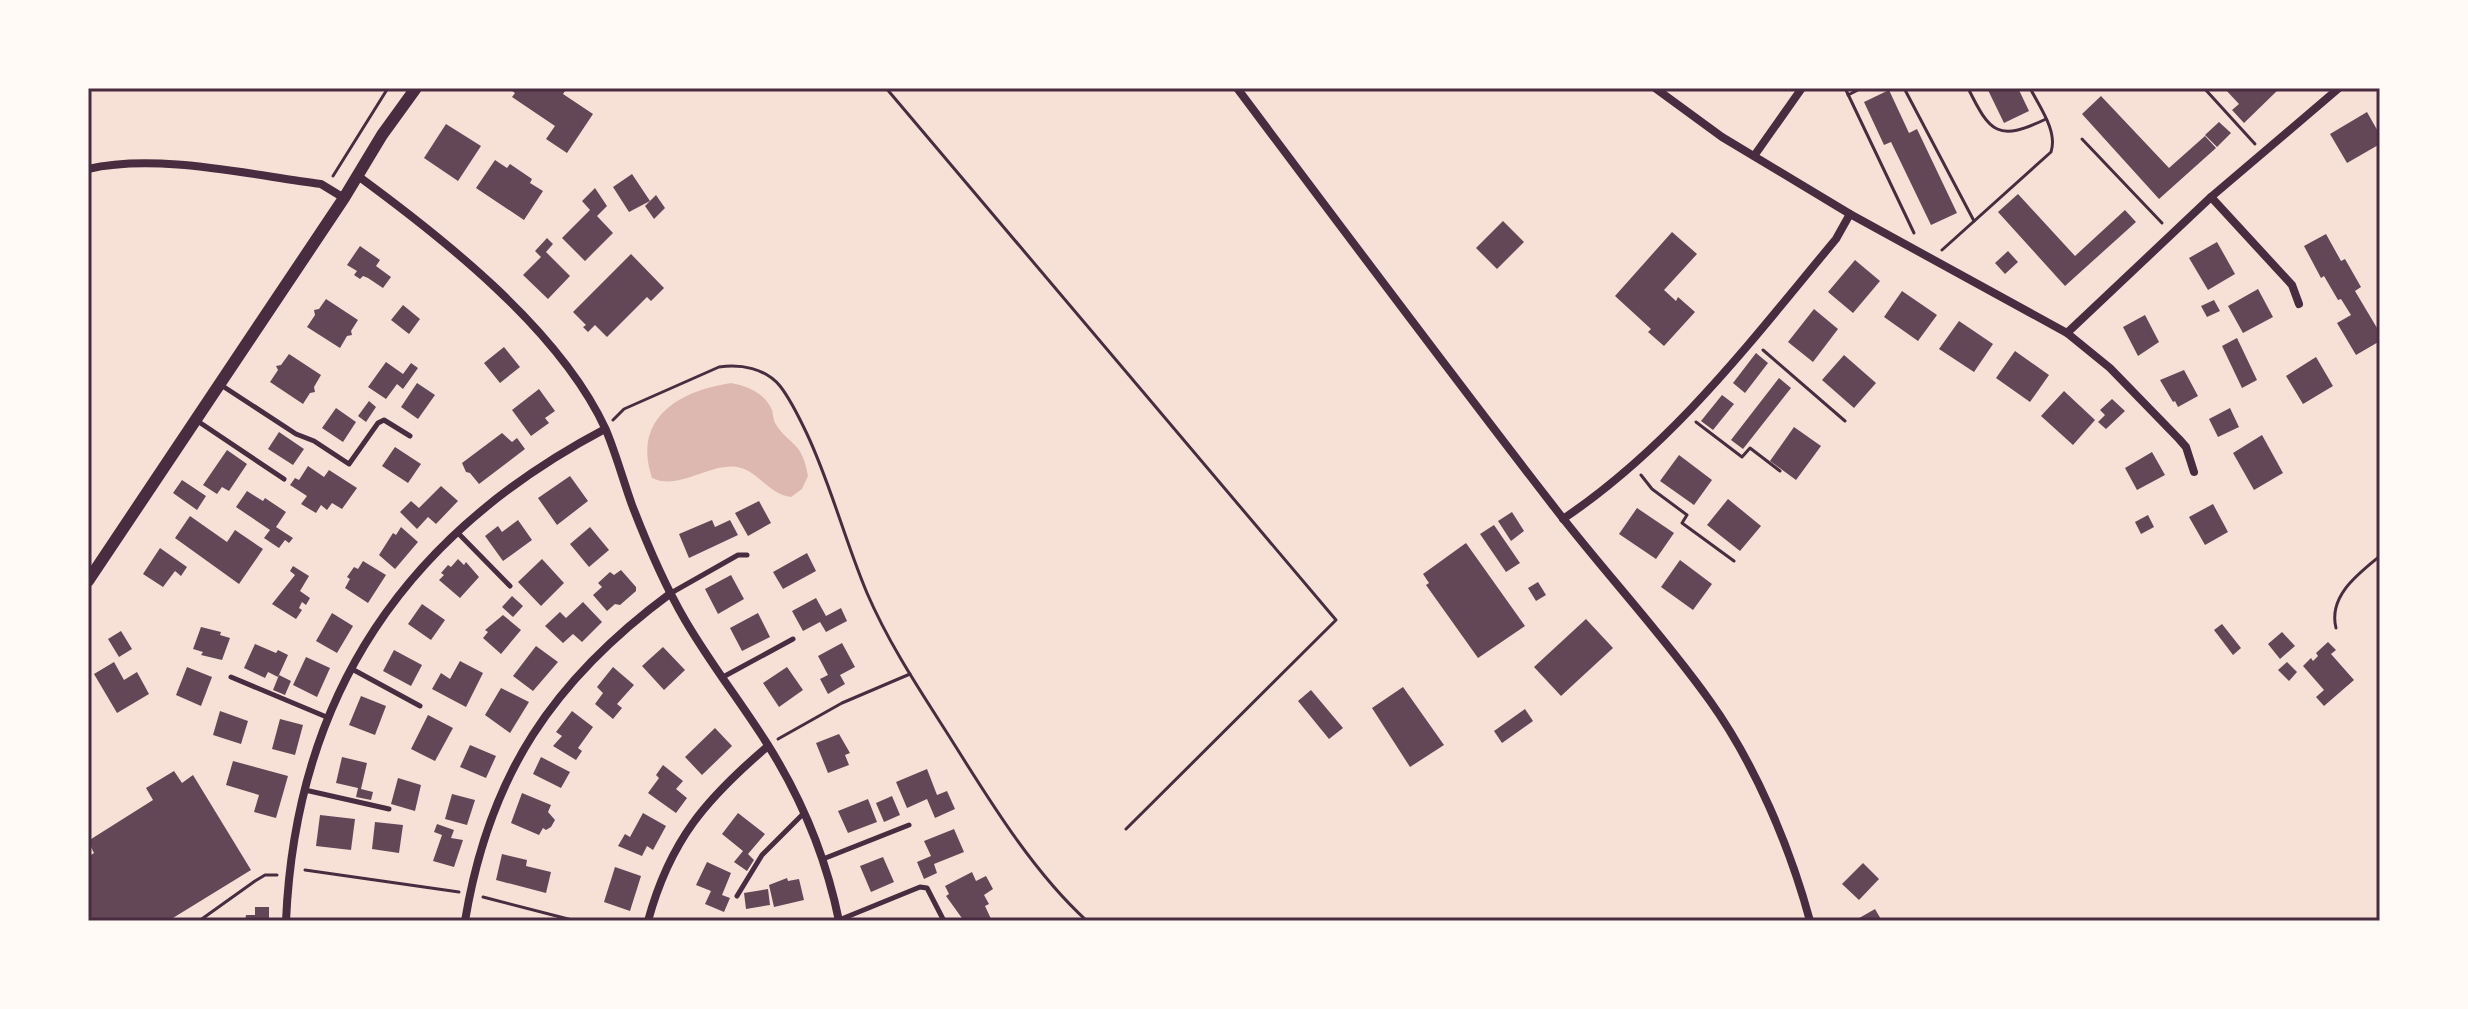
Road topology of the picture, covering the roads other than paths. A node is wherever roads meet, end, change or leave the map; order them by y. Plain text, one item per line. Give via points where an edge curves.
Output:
1 (416, 88) edge
2 (1237, 88) edge
3 (1655, 88) edge
4 (1802, 88) edge
5 (2339, 88) edge
6 (1754, 156) junction
7 (88, 169) edge
8 (358, 176) junction
9 (2211, 197) junction
10 (344, 198) junction
11 (1850, 214) junction
12 (2299, 304) dead end
13 (2067, 333) junction
14 (220, 385) junction
15 (196, 420) junction
16 (605, 429) junction
17 (410, 436) dead end
18 (2194, 472) dead end
19 (284, 479) dead end
20 (1563, 519) junction
21 (456, 531) junction
22 (747, 555) dead end
23 (88, 581) edge
24 (510, 586) dead end
25 (671, 593) junction
26 (793, 639) dead end
27 (352, 669) junction
28 (231, 677) dead end
29 (722, 678) junction
30 (420, 706) dead end
31 (329, 718) junction
32 (768, 746) junction
33 (304, 789) junction
34 (389, 809) dead end
35 (804, 812) junction
36 (909, 825) dead end
37 (823, 859) junction
38 (737, 896) dead end
39 (839, 920) edge
40 (286, 921) edge
41 (465, 921) edge
42 (648, 921) edge
43 (944, 921) edge
44 (1810, 921) edge

1 - 8 main road
2 - 20 street
3 - 6 street
4 - 6 street
5 - 9 street
6 - 11 street
7 - 10 street via 158,164 329,187
8 - 10 main road
8 - 16 street via 442,240 507,300 565,366
9 - 12 street via 2292,285
9 - 13 street
10 - 14 main road
11 - 13 street
11 - 20 street via 1836,239 1687,415 1634,466
13 - 18 street via 2110,368 2179,439
14 - 15 main road
14 - 17 lane via 349,464 384,420
15 - 19 lane
15 - 23 main road
16 - 21 street via 542,464
16 - 25 street
20 - 44 street via 1677,658 1734,738 1768,807
21 - 24 lane
21 - 27 street via 394,599
22 - 25 lane via 738,555
25 - 29 street
25 - 41 street via 606,644 577,675 517,759 487,830
26 - 29 lane
27 - 30 lane
27 - 31 street
28 - 31 lane
29 - 32 street
31 - 33 street
32 - 35 street
32 - 42 street via 728,781 690,826 667,866
33 - 34 lane
33 - 40 street
35 - 37 street
35 - 38 lane via 762,855
36 - 37 lane
37 - 39 street
39 - 43 lane via 920,887 927,888

